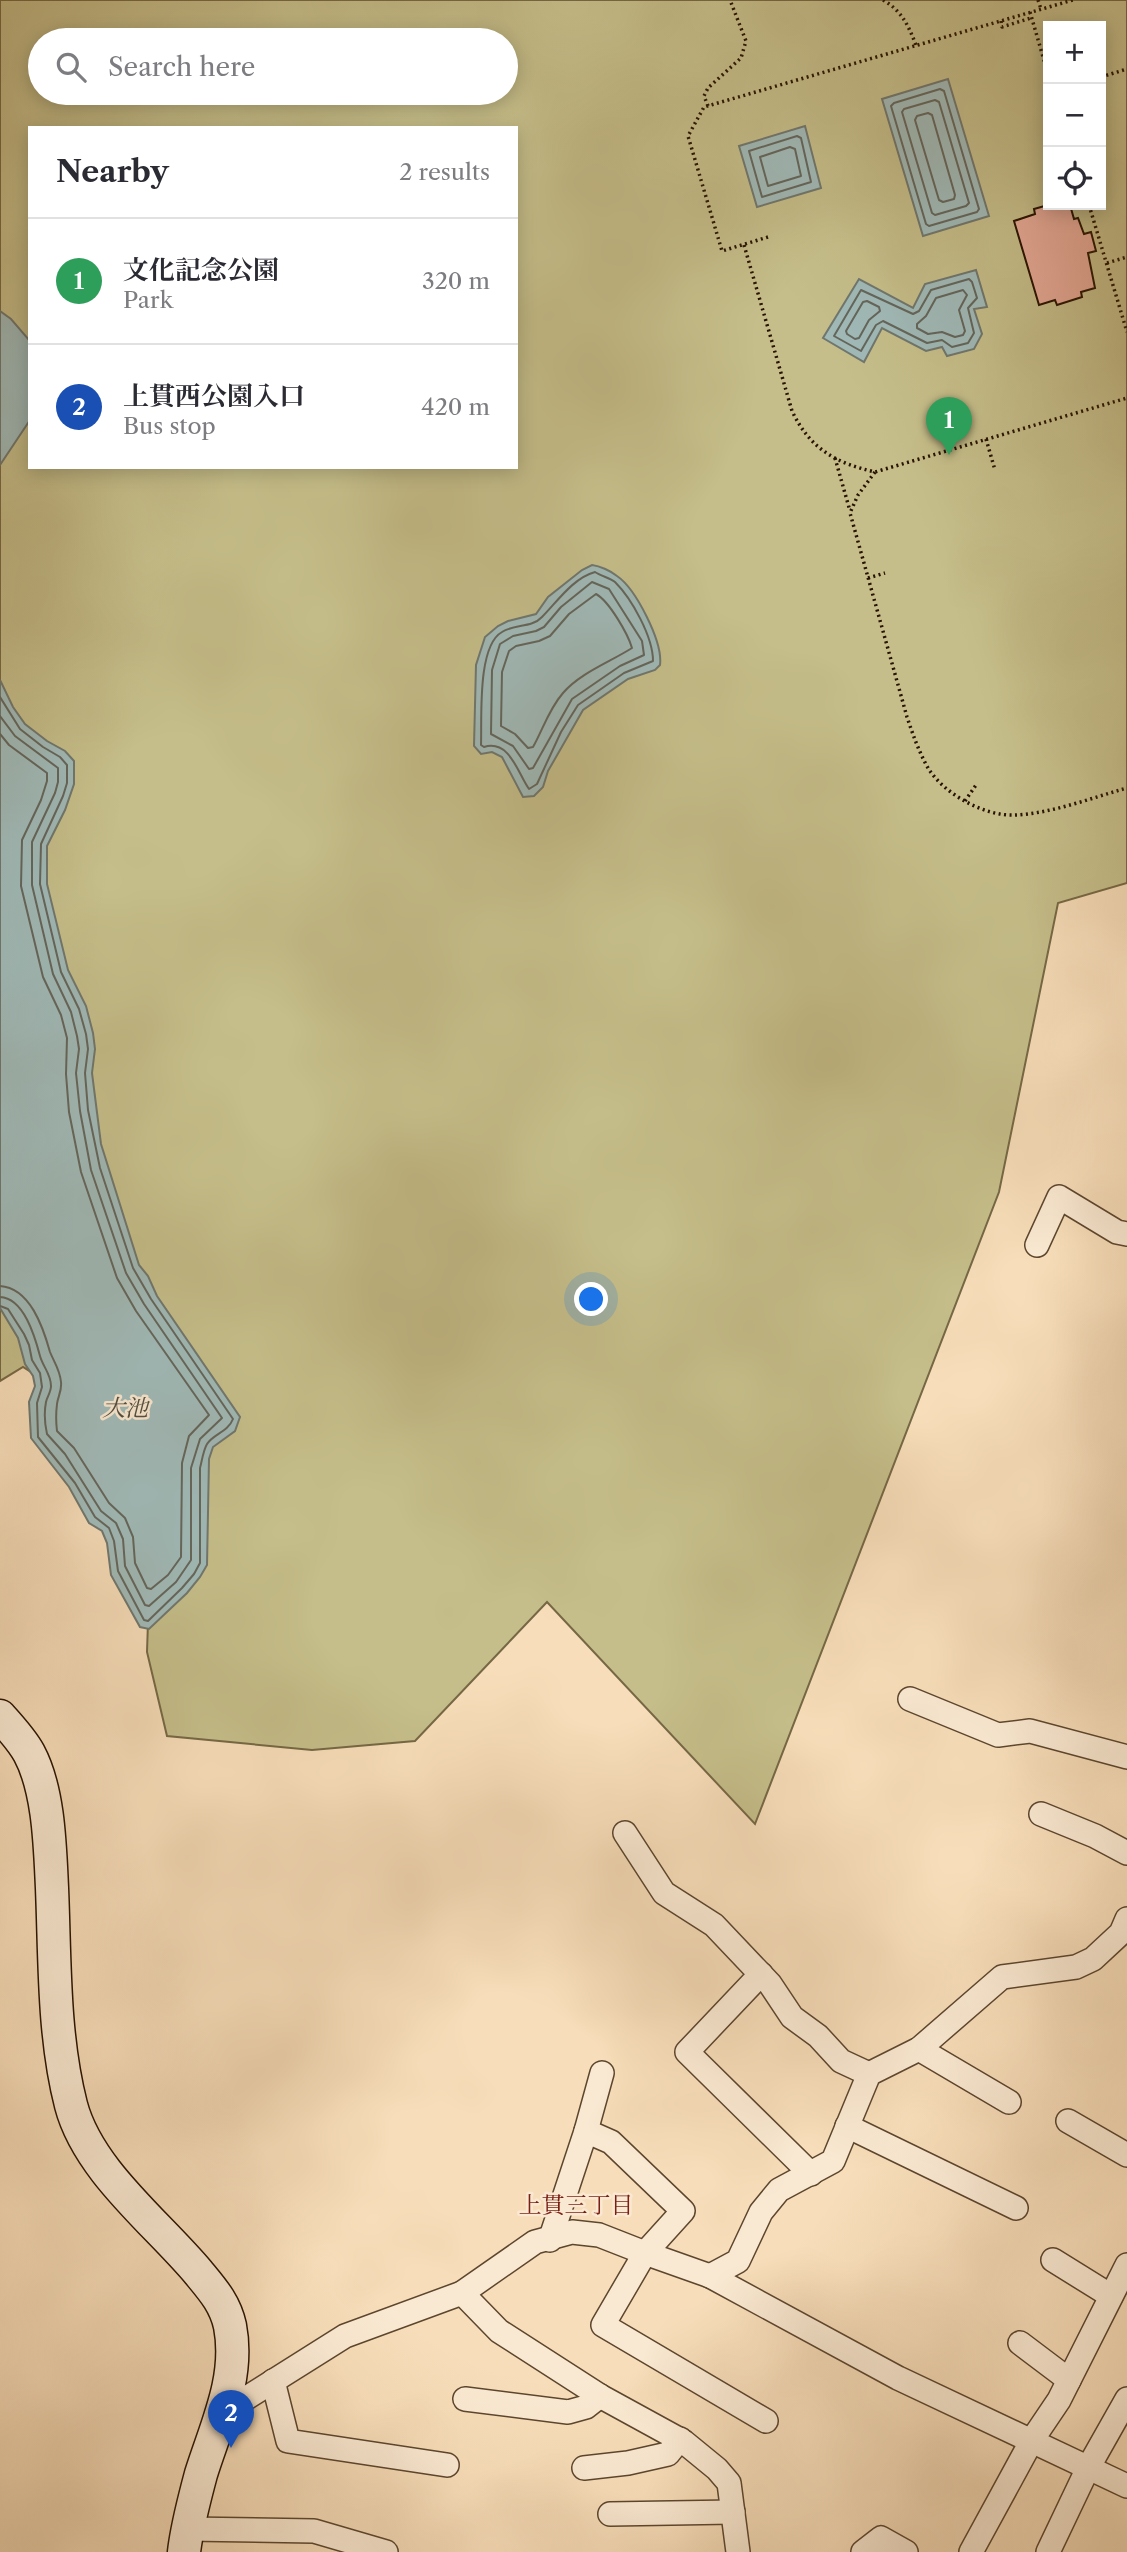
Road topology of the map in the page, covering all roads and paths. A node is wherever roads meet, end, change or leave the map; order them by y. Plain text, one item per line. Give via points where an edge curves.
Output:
1 (730, 0) edge
2 (883, 0) edge
3 (1038, 0) edge
4 (1073, 0) edge
5 (1041, 9) junction
6 (1031, 15) junction
7 (916, 45) junction
8 (1043, 46) edge
9 (1040, 47) junction
10 (1043, 57) edge
11 (1127, 69) edge
12 (1106, 75) edge
13 (708, 106) junction
14 (1091, 210) edge
15 (768, 237) dead end
16 (744, 245) junction
17 (1127, 257) edge
18 (1107, 263) junction
19 (1127, 331) edge
20 (1127, 398) edge
21 (986, 439) junction
22 (835, 458) junction
23 (995, 470) dead end
24 (875, 472) junction
25 (850, 513) junction
26 (885, 573) dead end
27 (868, 578) junction
28 (976, 785) dead end
29 (1127, 788) edge
30 (965, 801) junction
31 (1127, 1234) edge
32 (1037, 1245) dead end
33 (910, 1699) dead end
34 (0, 1716) edge
35 (1127, 1757) edge
36 (1041, 1814) dead end
37 (625, 1833) dead end
38 (1127, 1853) edge
39 (1127, 1919) edge
40 (761, 1974) junction
41 (919, 2049) junction
42 (602, 2073) dead end
43 (869, 2074) junction
44 (1009, 2102) dead end
45 (1068, 2121) dead end
46 (847, 2126) junction
47 (586, 2131) junction
48 (1127, 2155) edge
49 (811, 2175) junction
50 (1016, 2208) dead end
51 (550, 2239) junction
52 (645, 2253) junction
53 (1053, 2260) dead end
54 (1127, 2265) edge
55 (710, 2276) junction
56 (462, 2292) junction
57 (1111, 2296) junction
58 (1020, 2343) dead end
59 (1069, 2380) junction
60 (273, 2381) junction
61 (600, 2396) junction
62 (465, 2399) dead end
63 (1127, 2399) edge
64 (221, 2414) junction
65 (766, 2421) dead end
66 (680, 2439) junction
67 (1032, 2440) junction
68 (447, 2465) dead end
69 (583, 2468) dead end
70 (1088, 2468) junction
71 (1127, 2486) edge
72 (733, 2512) junction
73 (610, 2514) dead end
74 (186, 2541) edge
75 (386, 2552) edge
76 (738, 2552) edge
77 (863, 2552) edge
78 (906, 2552) edge
79 (971, 2552) edge
80 (1048, 2552) edge

1 - 13 path via 746,41 741,58 708,88 704,96
2 - 7 path via 905,18
3 - 5 path
4 - 5 path
5 - 6 path
6 - 7 path
6 - 9 path
7 - 13 path
8 - 9 path
9 - 10 path
11 - 12 path
13 - 16 path via 688,136 722,251
14 - 18 path
15 - 16 path
16 - 22 path via 792,411 816,445
17 - 18 path
18 - 19 path
20 - 21 path
21 - 23 path
21 - 24 path
22 - 24 path
22 - 25 path
24 - 25 path
25 - 27 path
26 - 27 path
27 - 30 path via 916,743 929,770
28 - 30 path
29 - 30 path via 1013,816
31 - 32 street via 1059,1198
33 - 35 street via 998,1735 1030,1731
34 - 64 street via 29,1752 46,1816 61,2056 71,2107 100,2164 221,2301 230,2325 233,2358
36 - 38 street
37 - 40 street via 664,1893 714,1925
39 - 41 street via 1121,1933 1093,1959 1076,1967 1002,1977
40 - 43 street via 792,2017 841,2061
40 - 49 street via 687,2052
41 - 43 street
41 - 44 street
42 - 47 street
43 - 46 street
45 - 48 street
46 - 49 street via 833,2161
46 - 50 street
47 - 51 street
47 - 52 street via 611,2142 683,2211
49 - 55 street via 779,2190 761,2213 738,2261
51 - 52 street via 572,2232 599,2235
51 - 56 street via 535,2242
52 - 55 street
52 - 65 street via 603,2325
53 - 57 street
54 - 57 street
55 - 67 street via 898,2378
56 - 60 street via 345,2336
56 - 61 street via 499,2331
57 - 59 street
58 - 59 street
59 - 67 street
60 - 64 street
60 - 68 street via 288,2441
61 - 62 street via 586,2407 568,2412
61 - 66 street
63 - 70 street
64 - 74 street
66 - 69 street via 668,2454
66 - 72 street via 729,2483
67 - 70 street
67 - 79 street
70 - 71 street
70 - 80 street
72 - 73 street
72 - 76 street
74 - 75 street via 314,2530
77 - 78 street via 881,2538

